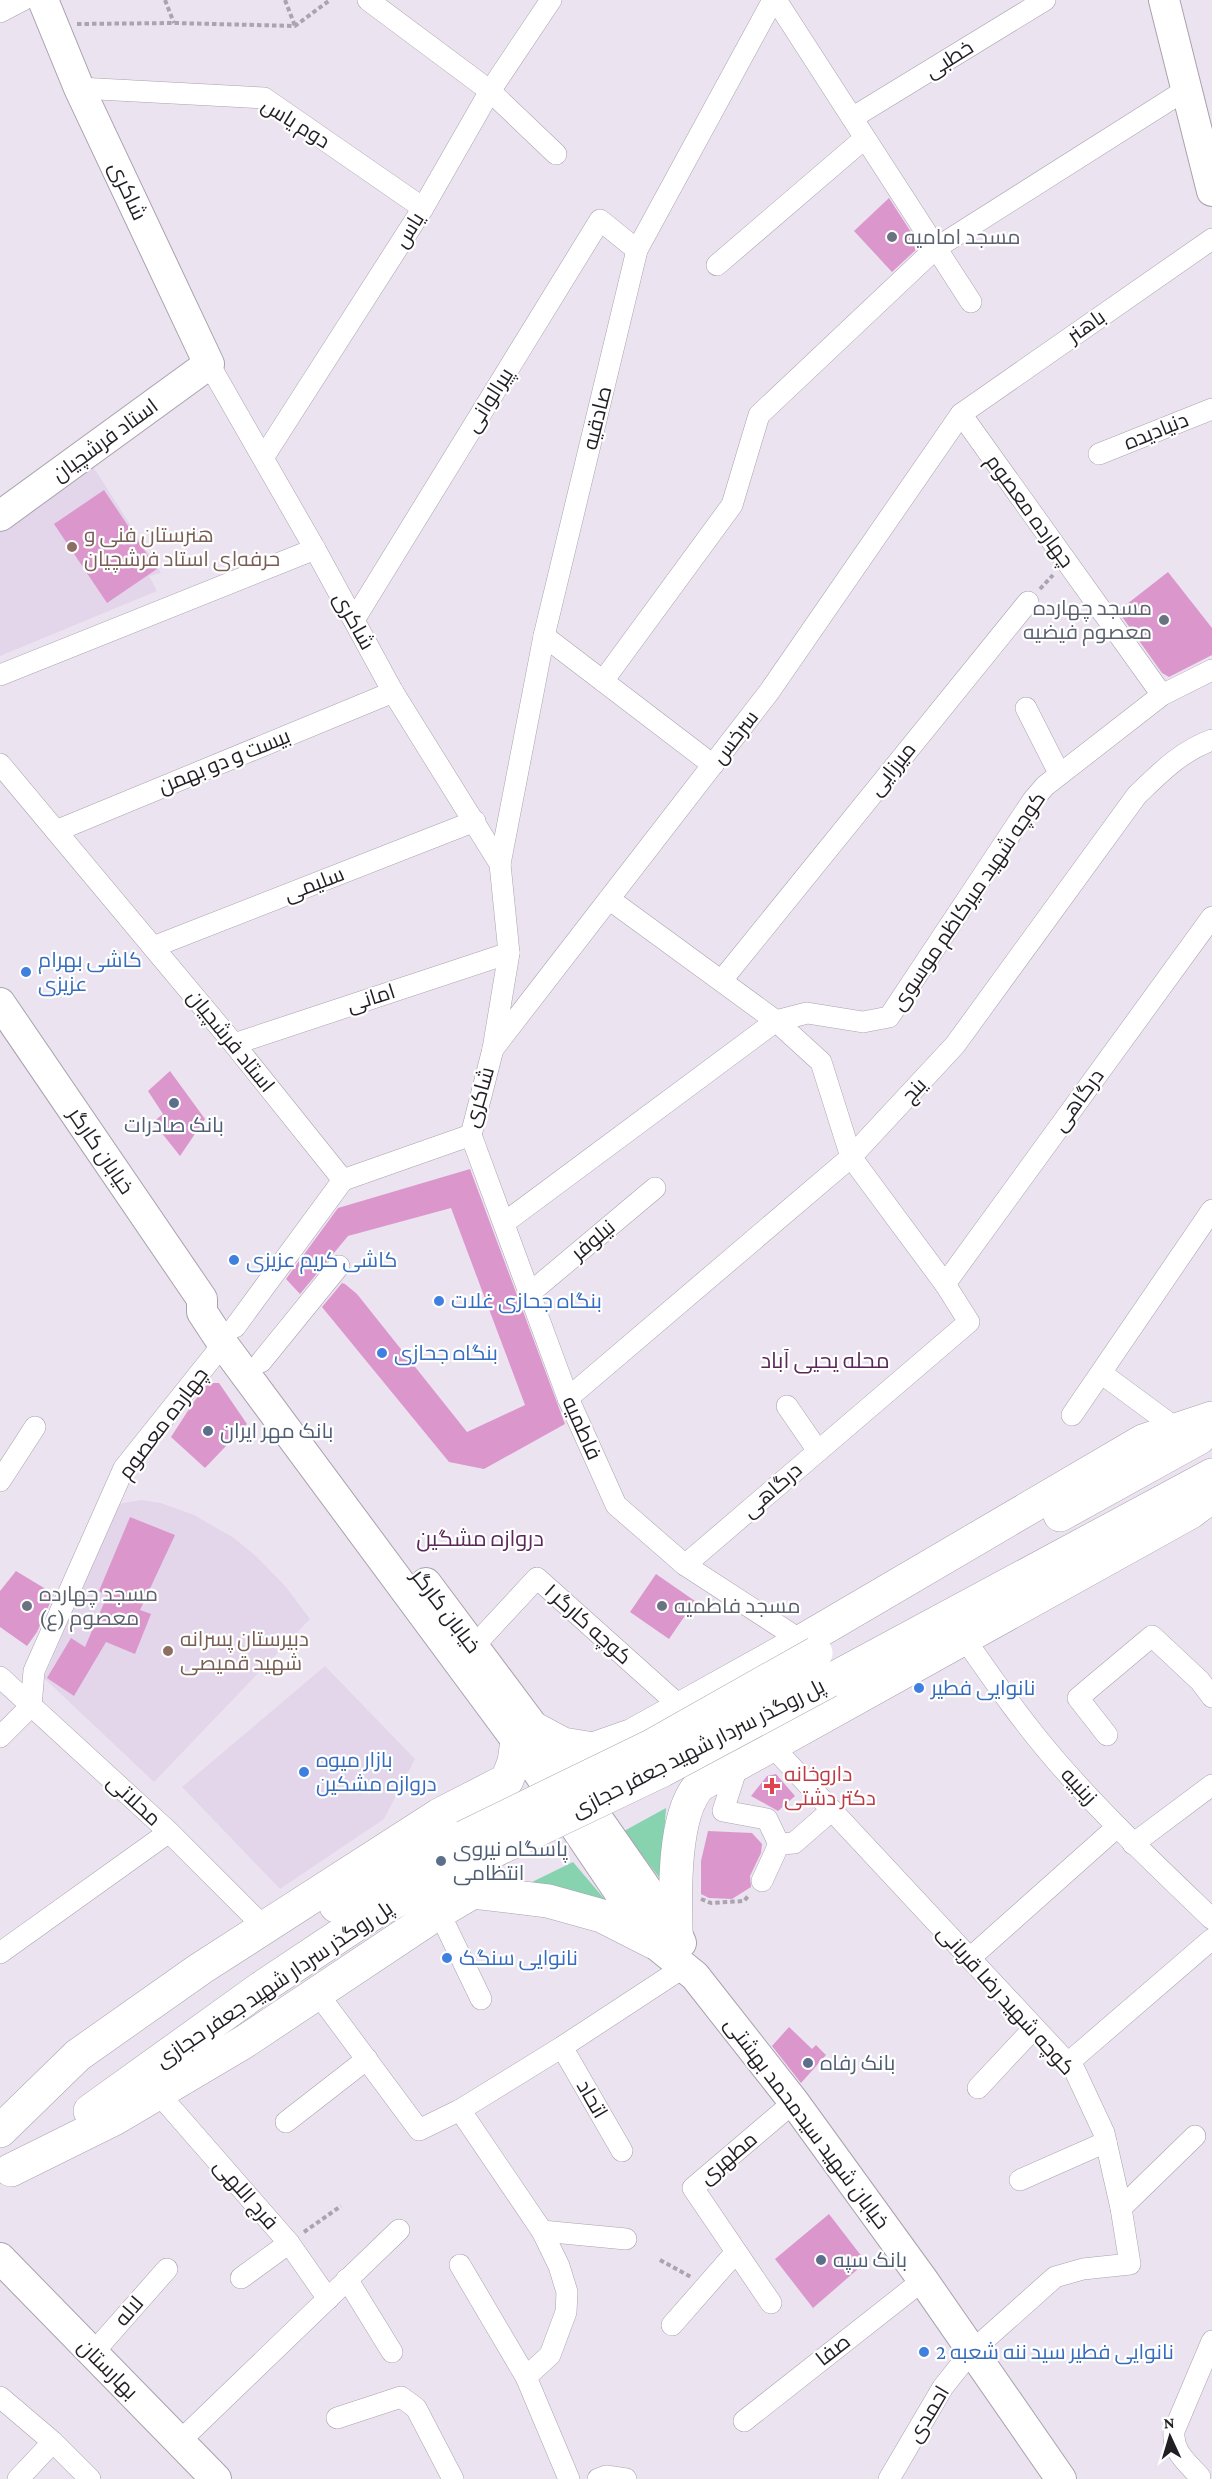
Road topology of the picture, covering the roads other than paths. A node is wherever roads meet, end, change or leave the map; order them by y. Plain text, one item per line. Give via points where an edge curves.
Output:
1 (23, 0) edge
2 (368, 0) edge
3 (550, 0) edge
4 (775, 0) edge
5 (1045, 0) edge
6 (1164, 0) edge
7 (0, 12) edge
8 (47, 12) edge
9 (79, 88) junction
10 (1187, 89) junction
11 (490, 91) junction
12 (852, 118) junction
13 (865, 138) junction
14 (556, 154) dead end
15 (1211, 184) edge
16 (423, 208) junction
17 (1212, 239) edge
18 (936, 248) junction
19 (637, 250) junction
20 (717, 265) dead end
21 (971, 302) dead end
22 (209, 364) junction
23 (1212, 409) edge
24 (961, 414) junction
25 (1099, 454) dead end
26 (263, 458) junction
27 (0, 516) edge
28 (315, 549) junction
29 (1028, 602) road end
30 (354, 620) junction
31 (544, 636) junction
32 (1212, 670) edge
33 (0, 675) edge
34 (603, 681) junction
35 (393, 692) junction
36 (1162, 695) junction
37 (1026, 708) dead end
38 (1212, 740) edge
39 (0, 764) edge
40 (713, 765) junction
41 (1059, 773) junction
42 (475, 821) junction
43 (56, 831) junction
44 (500, 864) junction
45 (609, 899) junction
46 (1212, 917) edge
47 (153, 947) junction
48 (509, 952) junction
49 (722, 980) junction
50 (0, 1004) edge
51 (776, 1021) junction
52 (234, 1044) junction
53 (493, 1049) junction
54 (471, 1135) junction
55 (851, 1157) junction
56 (344, 1180) junction
57 (655, 1188) dead end
58 (1212, 1210) edge
59 (504, 1223) junction
60 (339, 1266) dead end
61 (945, 1284) junction
62 (530, 1293) junction
63 (229, 1335) junction
64 (261, 1362) junction
65 (1101, 1372) junction
66 (568, 1398) junction
67 (787, 1406) dead end
68 (1072, 1415) dead end
69 (1212, 1418) edge
70 (35, 1427) dead end
71 (1177, 1429) junction
72 (1212, 1431) edge
73 (818, 1451) junction
74 (1212, 1475) edge
75 (0, 1481) edge
76 (1212, 1496) edge
77 (685, 1565) junction
78 (964, 1638) junction
79 (473, 1647) junction
80 (822, 1670) junction
81 (0, 1677) edge
82 (1209, 1686) edge
83 (32, 1706) junction
84 (682, 1708) junction
85 (526, 1735) junction
86 (1107, 1735) dead end
87 (0, 1737) edge
88 (772, 1746) junction
89 (738, 1764) junction
90 (1212, 1785) edge
91 (832, 1810) junction
92 (440, 1815) junction
93 (1117, 1827) junction
94 (169, 1832) junction
95 (1133, 1844) junction
96 (779, 1845) junction
97 (469, 1864) junction
98 (762, 1881) road end
99 (1209, 1910) edge
100 (439, 1912) junction
101 (264, 1927) junction
102 (665, 1937) junction
103 (1212, 1939) edge
104 (0, 1953) edge
105 (970, 1958) junction
106 (689, 1971) junction
107 (318, 1994) junction
108 (481, 2000) dead end
109 (1034, 2028) junction
110 (562, 2047) junction
111 (367, 2059) junction
112 (1068, 2063) junction
113 (978, 2088) dead end
114 (158, 2093) junction
115 (794, 2102) junction
116 (460, 2110) junction
117 (286, 2122) dead end
118 (0, 2132) edge
119 (1195, 2136) dead end
120 (1106, 2142) junction
121 (622, 2151) dead end
122 (6, 2175) edge
123 (1020, 2180) dead end
124 (1121, 2208) junction
125 (399, 2230) dead end
126 (542, 2231) junction
127 (626, 2239) dead end
128 (288, 2243) junction
129 (736, 2252) junction
130 (0, 2258) edge
131 (460, 2265) dead end
132 (167, 2269) dead end
133 (241, 2278) dead end
134 (347, 2279) junction
135 (922, 2280) junction
136 (328, 2299) junction
137 (771, 2303) dead end
138 (672, 2325) dead end
139 (1212, 2341) edge
140 (392, 2352) dead end
141 (971, 2352) junction
142 (92, 2354) junction
143 (526, 2377) junction
144 (0, 2397) edge
145 (337, 2418) dead end
146 (744, 2421) dead end
147 (180, 2441) junction
148 (53, 2442) junction
149 (1200, 2478) edge
150 (18, 2479) edge
151 (90, 2479) edge
152 (216, 2479) edge
153 (453, 2479) edge
154 (569, 2479) edge
155 (598, 2479) edge
156 (626, 2479) edge
157 (890, 2479) edge
158 (1061, 2479) edge

1 - 7 street
2 - 11 street
3 - 11 street, یاس
4 - 12 street
4 - 19 street, صادقیه
5 - 12 street, خطبی
6 - 10 main road
8 - 9 main road, شاکری
9 - 16 street, دوم یاس via 264,98
9 - 22 main road, شاکری
10 - 15 main road
10 - 18 street
11 - 14 street
11 - 16 street, یاس
12 - 13 street
13 - 18 street
13 - 20 street
16 - 26 street, یاس
17 - 24 street, باهنر
18 - 21 street
18 - 34 street via 759,415 732,505
19 - 30 street, پیرالوانی via 600,220
19 - 31 street, صادقیه
22 - 26 street, شاکری
22 - 27 main road, استاد فرشچیان
23 - 25 street, دنیادیده
24 - 36 street, چهارده معصوم
24 - 40 street, سرخس via 769,692
26 - 28 street, شاکری
28 - 30 street, شاکری
28 - 33 street
29 - 49 street, میرزایی
30 - 35 street, شاکری
31 - 34 street
31 - 44 street, صادقیه
32 - 36 street, کوچه شهید میرکاظم موسوی
34 - 40 street
35 - 42 street, شاکری
35 - 43 street, بیست و دو بهمن
36 - 41 street, کوچه شهید میرکاظم موسوی
37 - 41 street
38 - 55 street, ینج via 1168,765 1137,795 955,1046
39 - 43 street, استاد فرشچیان
40 - 45 street, سرخس
41 - 51 street, کوچه شهید میرکاظم موسوی via 1033,800 890,1017 863,1022 807,1013
42 - 44 street, شاکری
42 - 47 street, سلیمی
43 - 47 street, استاد فرشچیان
44 - 48 street, شاکری
45 - 49 street
45 - 53 street, سرخس
46 - 61 street, درگاهی
47 - 52 street, استاد فرشچیان
48 - 52 street, امانی
48 - 53 street, شاکری
49 - 51 street
50 - 63 main road, خیابان کارگر via 202,1299 202,1312
51 - 55 street via 821,1062
51 - 59 street, کوچه شهید میرکاظم موسوی
52 - 56 street, استاد فرشچیان
53 - 54 street, شاکری
54 - 56 street, شاکری
54 - 59 street, فاطمیه
55 - 61 street
55 - 66 street, ینج
56 - 63 street
57 - 62 street, نیلوفر
58 - 65 street
59 - 62 street, فاطمیه
60 - 64 street
61 - 73 street, درگاهی via 969,1322
62 - 66 street, فاطمیه
63 - 64 main road, خیابان کارگر
63 - 83 street, چهارده معصوم via 124,1468 34,1671
63 - 85 main road, خیابان کارگر
64 - 79 main road, خیابان کارگر
65 - 68 street
65 - 71 street
66 - 77 street, فاطمیه via 616,1505
67 - 73 street
69 - 71 main road
70 - 75 street
71 - 80 main road via 1143,1441
72 - 80 main road, پل روگذر سردار شهید جعفر حجازی via 1146,1467
73 - 77 street, درگاهی
74 - 80 main road, پل روگذر سردار شهید جعفر حجازی
76 - 78 main road via 1191,1512
77 - 80 street, فاطمیه
78 - 80 main road
78 - 93 street, زینبیه via 1012,1707
79 - 84 street, کوچه کارگر ۱ via 537,1578
79 - 85 main road, خیابان کارگر
80 - 84 main road
80 - 88 main road
80 - 97 main road, پل روگذر سردار شهید جعفر حجازی, bridge via 663,1770
81 - 83 street, محلاتی
82 - 86 street via 1152,1636 1078,1698
83 - 87 street
83 - 94 street, محلاتی
84 - 85 main road via 633,1735 593,1749
85 - 92 main road via 507,1780
85 - 102 main road, خیابان شهید سیدمحمد بهشتی
88 - 89 main road
88 - 91 street, کوچه شهید رضا قربانی
89 - 96 street via 723,1812 767,1819
89 - 102 main road via 700,1785 691,1797 678,1850
90 - 95 street
91 - 96 street via 795,1843
91 - 105 street, کوچه شهید رضا قربانی
92 - 97 main road via 468,1819 487,1840 489,1869 483,1882
92 - 101 main road
93 - 95 street, زینبیه
93 - 105 street
94 - 101 street, محلاتی
94 - 104 street
95 - 99 street, زینبیه
96 - 98 street
97 - 100 main road
97 - 102 main road via 548,1901
97 - 118 main road, پل روگذر سردار شهید جعفر حجازی via 367,1887 275,1944
97 - 122 main road, پل روگذر سردار شهید جعفر حجازی via 375,1912 252,1995
100 - 107 main road
100 - 108 street
101 - 118 main road via 78,2055
102 - 106 main road, خیابان شهید سیدمحمد بهشتی
103 - 112 street
105 - 109 street, کوچه شهید رضا قربانی
106 - 110 street
106 - 115 main road, خیابان شهید سیدمحمد بهشتی
107 - 111 street
107 - 114 main road
109 - 112 street, کوچه شهید رضا قربانی
109 - 113 street
110 - 116 street
110 - 121 street, اتحاد
111 - 116 street via 419,2130
111 - 117 street
112 - 120 street, کوچه شهید رضا قربانی
114 - 122 main road
114 - 128 street, فرج اللهی
115 - 129 street, مطهری via 693,2188
115 - 135 main road, خیابان شهید سیدمحمد بهشتی
116 - 126 street
119 - 124 street
120 - 123 street
120 - 124 street, کوچه شهید رضا قربانی
124 - 141 street, کوچه شهید رضا قربانی via 1130,2265 1083,2269 1055,2277
125 - 134 street
126 - 127 street
126 - 143 street via 567,2292 566,2312 550,2355
128 - 133 street
128 - 136 street, فرج اللهی
129 - 137 street, مطهری
129 - 138 street
130 - 142 main road, بهارستان
131 - 143 street
132 - 142 street, لاله
134 - 136 street
134 - 140 street
135 - 141 main road, خیابان شهید سیدمحمد بهشتی
135 - 146 street, صفا
136 - 147 street
139 - 149 street via 1173,2441 1175,2450
141 - 157 street, احمدی via 943,2387
141 - 158 main road, خیابان شهید سیدمحمد بهشتی
142 - 147 main road, بهارستان
143 - 154 street
144 - 148 street
145 - 153 street via 401,2397 416,2408
147 - 152 main road, بهارستان
148 - 150 street
148 - 151 street
155 - 156 street

